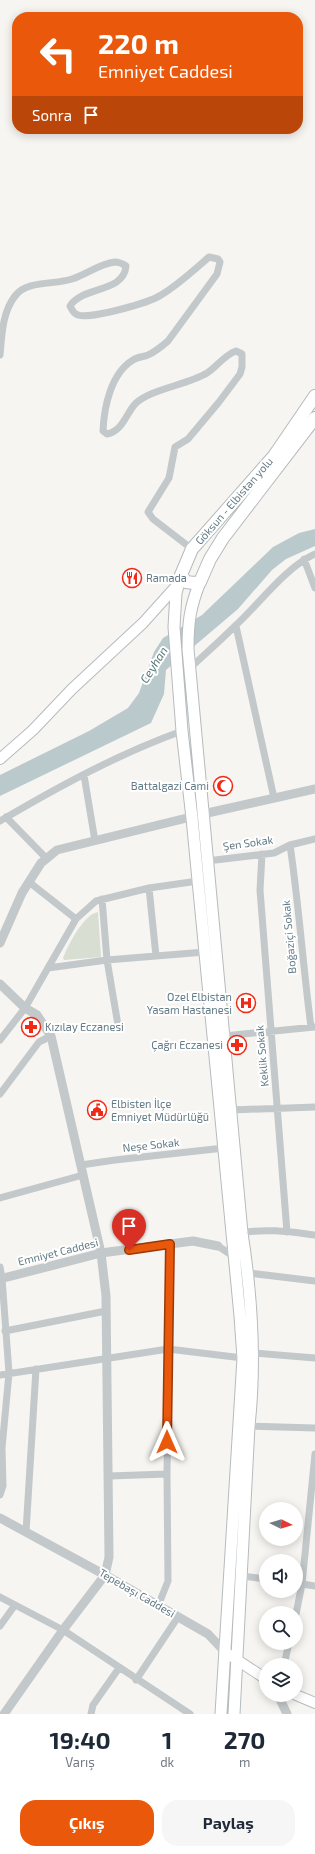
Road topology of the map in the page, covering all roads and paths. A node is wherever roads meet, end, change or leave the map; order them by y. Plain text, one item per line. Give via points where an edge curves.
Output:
1 (0, 355) edge
2 (315, 396) edge
3 (315, 418) edge
4 (190, 554) junction
5 (315, 554) edge
6 (304, 559) junction
7 (205, 570) junction
8 (180, 579) junction
9 (200, 582) junction
10 (315, 588) edge
11 (236, 626) junction
12 (190, 668) junction
13 (182, 731) junction
14 (0, 759) edge
15 (84, 775) junction
16 (315, 789) edge
17 (274, 798) junction
18 (203, 814) junction
19 (192, 818) junction
20 (3, 819) edge
21 (315, 839) edge
22 (95, 841) junction
23 (290, 845) junction
24 (262, 854) junction
25 (47, 859) junction
26 (207, 861) junction
27 (198, 881) junction
28 (29, 882) junction
29 (149, 888) junction
30 (102, 899) junction
31 (76, 919) junction
32 (0, 943) edge
33 (204, 952) junction
34 (156, 956) junction
35 (106, 960) junction
36 (48, 968) junction
37 (0, 984) edge
38 (25, 1008) junction
39 (118, 1025) dead end
40 (313, 1027) edge
41 (271, 1030) junction
42 (51, 1036) junction
43 (224, 1036) junction
44 (0, 1040) edge
45 (0, 1094) edge
46 (315, 1107) edge
47 (277, 1108) junction
48 (230, 1110) junction
49 (224, 1148) junction
50 (81, 1166) junction
51 (83, 1175) junction
52 (0, 1198) edge
53 (287, 1232) junction
54 (242, 1233) junction
55 (315, 1235) edge
56 (170, 1244) junction
57 (218, 1246) joint
58 (100, 1250) junction
59 (234, 1256) junction
60 (0, 1267) edge
61 (249, 1273) junction
62 (1, 1278) edge
63 (315, 1281) edge
64 (106, 1311) junction
65 (5, 1331) junction
66 (168, 1349) junction
67 (248, 1355) junction
68 (106, 1358) junction
69 (315, 1358) edge
70 (36, 1369) junction
71 (9, 1373) junction
72 (0, 1375) edge
73 (249, 1426) junction
74 (315, 1428) edge
75 (315, 1454) edge
76 (167, 1474) junction
77 (109, 1476) junction
78 (0, 1495) edge
79 (312, 1515) edge
80 (0, 1518) edge
81 (26, 1532) junction
82 (303, 1562) edge
83 (106, 1575) junction
84 (242, 1576) junction
85 (259, 1578) edge
86 (303, 1584) edge
87 (315, 1586) edge
88 (0, 1597) edge
89 (15, 1605) junction
90 (158, 1606) junction
91 (178, 1617) junction
92 (0, 1626) edge
93 (62, 1630) junction
94 (225, 1652) junction
95 (236, 1658) junction
96 (119, 1668) junction
97 (259, 1674) edge
98 (136, 1680) junction
99 (303, 1698) edge
100 (281, 1702) edge
101 (315, 1703) edge
102 (4, 1714) edge
103 (91, 1714) edge
104 (190, 1714) edge
105 (221, 1714) edge
106 (234, 1714) edge
107 (287, 1714) edge

1 - 4 street via 8,307 21,290 72,279 99,266 122,263 126,266 126,271 117,282 82,296 70,306 78,315 95,315 145,303 161,295 209,257 218,259 220,262 217,274 168,341 157,350 134,359 121,369 109,394 104,417 103,430 107,434 113,433 135,404 148,395 206,374 229,353 236,351 242,354 240,374 188,439 175,447 169,478 148,512
2 - 4 highway, Göksun - Elbistan yolu via 274,456
3 - 7 highway, Göksun - Elbistan yolu via 222,538
4 - 7 highway via 201,562
4 - 8 highway, Göksun - Elbistan yolu
5 - 6 street
6 - 10 street
6 - 11 street
7 - 9 highway, Göksun - Elbistan yolu
8 - 9 highway via 186,582
8 - 13 main road, Göksun - Elbistan yolu via 176,593 174,628
8 - 14 main road via 143,623
9 - 12 main road, Göksun - Elbistan yolu via 188,619
11 - 12 street
11 - 17 street
12 - 18 main road, Göksun - Elbistan yolu
13 - 15 street via 147,743
13 - 19 main road, Göksun - Elbistan yolu
15 - 20 street
15 - 22 street
16 - 17 street
17 - 18 street
18 - 19 street
18 - 26 main road, Göksun - Elbistan yolu
19 - 22 street
19 - 27 main road, Göksun - Elbistan yolu
20 - 25 street
21 - 23 street, Şen Sokak
22 - 25 street via 57,850
23 - 24 street, Şen Sokak via 274,853
23 - 40 street, Boğaziçi Sokak via 302,957
24 - 26 street, Şen Sokak
24 - 41 street, Keklik Sokak via 260,890
25 - 28 street via 41,863
26 - 43 main road, Göksun - Elbistan yolu
27 - 29 street
27 - 33 main road, Göksun - Elbistan yolu
28 - 31 street
28 - 32 street
29 - 30 street
29 - 34 street
30 - 31 street via 96,901
30 - 35 street
31 - 36 street
33 - 34 street
33 - 49 main road, Göksun - Elbistan yolu
34 - 35 street
35 - 36 street
35 - 39 street
36 - 38 street
37 - 38 street
38 - 42 street via 37,1016
38 - 44 street
40 - 41 street
41 - 43 street
41 - 47 street, Keklik Sokak
42 - 45 street via 39,1042
42 - 50 street
43 - 48 main road, Göksun - Elbistan yolu
46 - 47 street
47 - 48 street
47 - 53 street, Keklik Sokak
48 - 54 main road, Göksun - Elbistan yolu
49 - 50 street, Neşe Sokak
49 - 59 main road, Göksun - Elbistan yolu
50 - 51 street
51 - 52 street
51 - 58 street
53 - 54 street
53 - 55 street
54 - 61 main road, Göksun - Elbistan yolu
56 - 57 street, Emniyet Caddesi via 193,1241
56 - 58 street, Emniyet Caddesi
56 - 66 street
57 - 59 street
58 - 62 street, Emniyet Caddesi
58 - 64 street
59 - 61 street
59 - 67 main road, Göksun - Elbistan yolu via 240,1316
60 - 62 street
61 - 63 street
61 - 67 main road, Göksun - Elbistan yolu
62 - 65 street
64 - 65 street
64 - 68 street
65 - 71 street
66 - 67 street
66 - 68 street
66 - 76 street
67 - 69 street
67 - 73 main road via 253,1387
67 - 94 main road
68 - 70 street
68 - 77 street
70 - 71 street
70 - 81 street
71 - 72 street
71 - 78 street via 2,1448 3,1486
73 - 74 street
73 - 84 main road
75 - 79 street
76 - 77 street
76 - 90 street via 168,1581
77 - 83 street via 110,1557
79 - 82 street
80 - 81 street, Tepebaşı Caddesi
81 - 83 street, Tepebaşı Caddesi
83 - 90 street, Tepebaşı Caddesi
83 - 93 street
84 - 85 street
84 - 95 main road
86 - 87 street
88 - 89 street
89 - 92 street
89 - 93 street
90 - 91 street, Tepebaşı Caddesi
91 - 94 street, Tepebaşı Caddesi via 208,1634
91 - 98 street
93 - 96 street
93 - 102 street
94 - 95 main road, Tepebaşı Caddesi
94 - 105 main road
95 - 97 main road, Tepebaşı Caddesi
95 - 106 main road
96 - 98 street
96 - 103 street via 93,1705
98 - 104 street
99 - 101 main road
100 - 107 street

